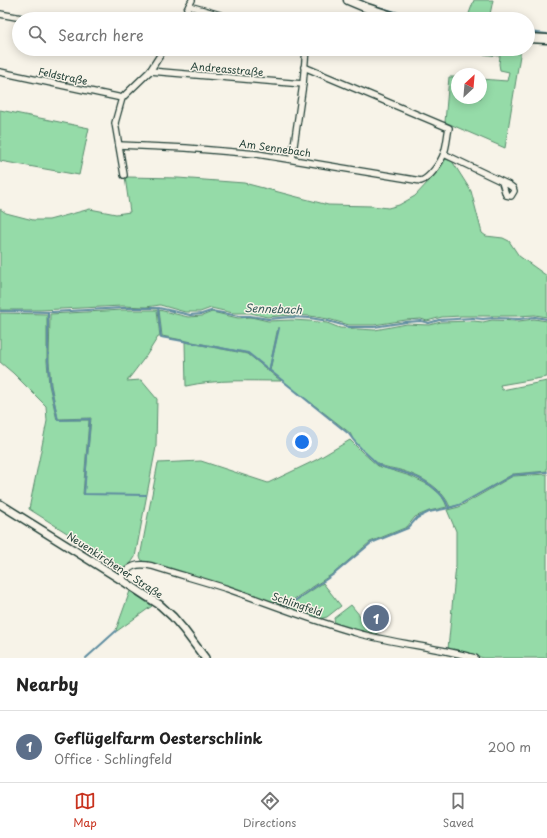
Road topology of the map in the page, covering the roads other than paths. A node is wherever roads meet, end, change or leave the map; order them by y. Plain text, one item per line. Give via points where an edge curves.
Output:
1 (192, 0) edge
2 (348, 0) edge
3 (189, 6) junction
4 (186, 12) edge
5 (210, 12) edge
6 (379, 12) edge
7 (0, 14) edge
8 (12, 16) edge
9 (535, 38) edge
10 (547, 39) edge
11 (160, 56) edge
12 (305, 56) edge
13 (304, 67) junction
14 (0, 72) edge
15 (150, 72) junction
16 (303, 84) junction
17 (122, 98) junction
18 (119, 145) junction
19 (444, 154) junction
20 (292, 159) junction
21 (124, 175) dead end
22 (502, 182) dead end
23 (0, 504) edge
24 (120, 579) junction
25 (205, 658) edge
26 (475, 658) edge

1 - 3 street
2 - 6 main road
3 - 4 street
3 - 5 street
7 - 8 street
9 - 10 main road
11 - 15 street
12 - 13 street
13 - 16 street
13 - 19 street, Am Sennebach via 448,128
14 - 17 street, Feldstraße
15 - 16 street, Andreasstraße
15 - 17 street
16 - 20 street
17 - 18 street via 115,123
18 - 20 street, Am Sennebach via 186,148
18 - 21 street
19 - 20 street, Am Sennebach via 431,174 420,181
19 - 22 street
23 - 24 street, Neuenkirchener Straße
24 - 25 street, Neuenkirchener Straße via 160,605 173,617
24 - 26 street, Schlingfeld via 130,567 143,564 152,566 355,633

